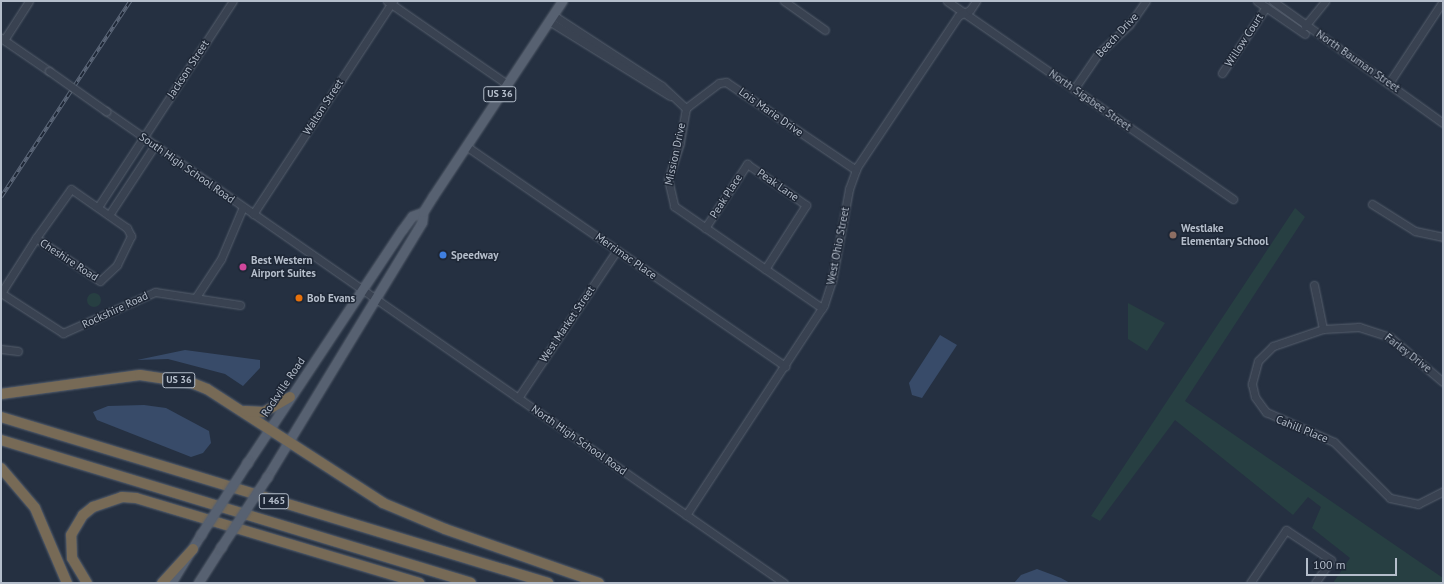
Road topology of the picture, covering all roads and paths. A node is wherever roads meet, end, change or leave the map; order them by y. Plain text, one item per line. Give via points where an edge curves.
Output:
1 (29, 1) edge
2 (233, 1) edge
3 (562, 1) edge
4 (784, 1) edge
5 (947, 1) edge
6 (976, 1) edge
7 (1146, 1) edge
8 (1257, 1) edge
9 (1273, 1) edge
10 (1325, 1) edge
11 (1443, 1) edge
12 (390, 2) edge
13 (1266, 7) junction
14 (964, 13) junction
15 (551, 18) junction
16 (1309, 26) junction
17 (1295, 28) junction
18 (825, 30) dead end
19 (1305, 34) dead end
20 (2, 39) edge
21 (1222, 74) dead end
22 (1388, 83) junction
23 (507, 84) junction
24 (1074, 89) junction
25 (686, 108) junction
26 (1443, 122) edge
27 (143, 137) junction
28 (154, 145) junction
29 (466, 146) junction
30 (747, 164) joint
31 (856, 170) junction
32 (1233, 199) dead end
33 (1372, 204) dead end
34 (243, 207) junction
35 (98, 208) junction
36 (423, 212) junction
37 (253, 214) junction
38 (109, 215) junction
39 (705, 228) junction
40 (1443, 237) edge
41 (36, 238) junction
42 (617, 250) junction
43 (765, 269) junction
44 (1314, 285) dead end
45 (362, 290) junction
46 (1, 293) edge
47 (196, 297) junction
48 (373, 298) junction
49 (240, 305) dead end
50 (822, 308) junction
51 (1323, 329) junction
52 (61, 333) joint
53 (1, 349) edge
54 (18, 351) dead end
55 (786, 366) junction
56 (1443, 382) edge
57 (1, 394) edge
58 (290, 397) junction
59 (518, 398) junction
60 (237, 409) junction
61 (1, 417) edge
62 (269, 429) junction
63 (1, 440) edge
64 (288, 442) junction
65 (1, 468) edge
66 (1443, 491) edge
67 (686, 515) junction
68 (193, 549) junction
69 (66, 583) edge
70 (87, 583) edge
71 (162, 583) edge
72 (171, 583) edge
73 (198, 583) edge
74 (420, 583) edge
75 (471, 583) edge
76 (548, 583) edge
77 (599, 583) edge
78 (784, 583) edge
79 (1250, 583) edge
80 (1315, 583) edge

1 - 20 street
2 - 27 street, Jackson Street
3 - 15 main road, Rockville Road / US 36
4 - 18 street
5 - 14 street, North Sigsbee Street
6 - 14 street, West Ohio Street
7 - 24 street, Beech Drive via 1129,24 1098,54
8 - 13 street, North Bauman Street
9 - 16 street, North Bauman Street
10 - 16 street
11 - 22 street
12 - 23 street
12 - 37 street, Walton Street
13 - 17 street, North Bauman Street
13 - 21 street, Willow Court
14 - 24 street, North Sigsbee Street
14 - 31 street, West Ohio Street via 958,16
15 - 23 main road, Rockville Road / US 36
15 - 25 street, Mission Drive via 662,86
16 - 17 street
16 - 22 street, North Bauman Street
17 - 19 street, North Bauman Street
20 - 27 street, South High School Road, bridge
22 - 26 street, North Bauman Street
23 - 29 main road, Rockville Road / US 36
24 - 32 street, North Sigsbee Street
25 - 31 street, Lois Marie Drive via 726,82
25 - 39 street, Mission Drive via 668,190 674,206
27 - 28 street, South High School Road
27 - 35 street, Jackson Street
28 - 34 street, South High School Road
28 - 38 street
29 - 36 main road, Rockville Road / US 36
29 - 42 street, Merrimac Place
30 - 39 street, Peak Place
30 - 43 street, Peak Lane via 806,205
31 - 50 street, West Ohio Street via 847,194 832,281
33 - 40 street via 1418,232
34 - 37 street, South High School Road
34 - 47 street via 221,259
35 - 38 street, Cheshire Road
35 - 41 street, Cheshire Road via 71,189
36 - 45 main road, Rockville Road / US 36 via 412,216
36 - 48 main road, Rockville Road / US 36 via 422,222
37 - 45 street, South High School Road
38 - 41 street, Cheshire Road via 128,229 131,236 121,258 103,281
39 - 43 street, Mission Drive
41 - 46 street, Cheshire Road
42 - 55 street, Merrimac Place
42 - 59 street, West Market Street
43 - 50 street, Mission Drive
44 - 51 street
45 - 48 street, South High School Road
45 - 58 main road, Rockville Road / US 36
46 - 52 street, Cheshire Road
47 - 49 street, Rockshire Road
47 - 52 street, Rockshire Road via 152,293
48 - 59 street, North High School Road
48 - 64 main road, Rockville Road / US 36
50 - 55 street, West Ohio Street
51 - 56 street, Farley Drive via 1359,327 1383,333
51 - 66 street, Cahill Place via 1278,343 1262,354 1252,380 1260,407 1275,419 1336,444 1395,501 1418,504
53 - 54 street
55 - 67 street, West Ohio Street
57 - 60 highway, US 36 via 140,375 192,383
58 - 60 highway, US 36 via 264,412
58 - 62 main road, Rockville Road
59 - 67 street, North High School Road
60 - 62 highway
61 - 76 highway, I 465
62 - 64 highway
62 - 68 main road, Rockville Road, bridge
63 - 75 highway, I 465
64 - 73 main road, Rockville Road / US 36, bridge
64 - 77 highway via 383,502 420,520
65 - 69 highway via 34,508
67 - 78 street, North High School Road
68 - 71 highway
68 - 72 main road, Rockville Road
70 - 74 highway via 72,558 71,536 83,515 93,507 122,497 136,498
79 - 80 street via 1286,530 1331,560

